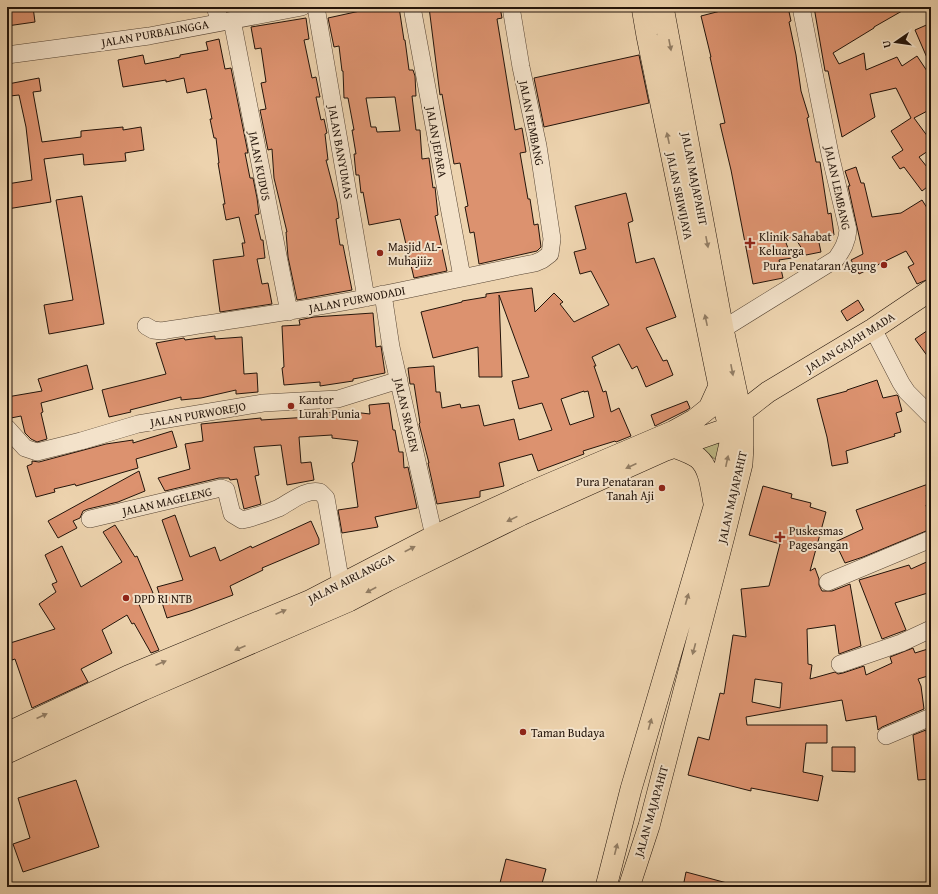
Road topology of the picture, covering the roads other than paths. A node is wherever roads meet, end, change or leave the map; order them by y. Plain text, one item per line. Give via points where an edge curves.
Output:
1 (302, 7) edge
2 (316, 7) edge
3 (412, 7) edge
4 (511, 7) edge
5 (642, 7) edge
6 (663, 7) edge
7 (801, 7) edge
8 (222, 16) edge
9 (7, 55) edge
10 (552, 239) joint
11 (462, 277) junction
12 (931, 290) edge
13 (383, 294) junction
14 (366, 298) junction
15 (289, 312) junction
16 (146, 326) dead end
17 (723, 329) junction
18 (873, 329) junction
19 (399, 380) junction
20 (719, 386) junction
21 (931, 416) edge
22 (732, 418) junction
23 (7, 428) edge
24 (672, 442) junction
25 (714, 506) junction
26 (90, 519) dead end
27 (434, 536) junction
28 (931, 539) edge
29 (828, 582) dead end
30 (345, 593) junction
31 (931, 629) edge
32 (840, 664) dead end
33 (931, 717) edge
34 (7, 733) edge
35 (886, 736) dead end
36 (7, 753) edge
37 (606, 887) edge
38 (629, 887) edge

1 - 8 street, JALAN PURBALINGGA
2 - 14 street, JALAN BANYUMAS
3 - 11 street, JALAN JEPARA
4 - 10 street, JALAN REMBANG via 538,146
20 -> 5 main road, JALAN SRIWIJAYA
6 -> 17 main road, JALAN MAJAPAHIT
7 - 17 street, JALAN LEMBANG via 848,240 836,259
8 - 9 street, JALAN PURBALINGGA via 149,36
8 - 15 street, JALAN KUDUS
10 - 11 street, JALAN PURWODADI via 550,254 535,263
11 - 13 street, JALAN PURWODADI
12 - 18 main road, JALAN GAJAH MADA
13 - 14 street, JALAN PURWODADI
13 - 19 street, JALAN SRAGEN
14 - 15 street, JALAN PURWODADI
15 - 16 street, JALAN PURWODADI via 162,331
17 -> 22 main road, JALAN MAJAPAHIT
18 - 21 street via 904,388
18 - 22 main road, JALAN GAJAH MADA via 768,392
19 - 23 street, JALAN PURWOREJO via 338,399 264,403 138,424 37,452 25,448
19 - 27 street, JALAN SRAGEN
20 - 22 main road, JALAN MAJAPAHIT
20 - 24 main road, JALAN AIRLANGGA via 709,408
22 - 24 main road, JALAN GAJAH MADA
25 -> 22 main road, JALAN MAJAPAHIT via 726,463
22 -> 38 main road, JALAN MAJAPAHIT via 743,434 742,464 648,826
24 - 25 main road via 698,459 705,468 710,480
24 - 27 main road, JALAN AIRLANGGA via 528,493
24 -> 30 main road, JALAN AIRLANGGA via 387,581
37 -> 25 main road, JALAN MAJAPAHIT via 631,789
26 - 30 street, JALAN MAGELENG via 221,488 226,490 232,514 242,520 279,508 307,492 320,492 326,498
30 -> 27 main road, JALAN AIRLANGGA
28 - 29 street
34 -> 30 main road, JALAN AIRLANGGA via 128,676 309,600
30 -> 36 main road, JALAN AIRLANGGA
31 - 32 street via 901,643
33 - 35 street

